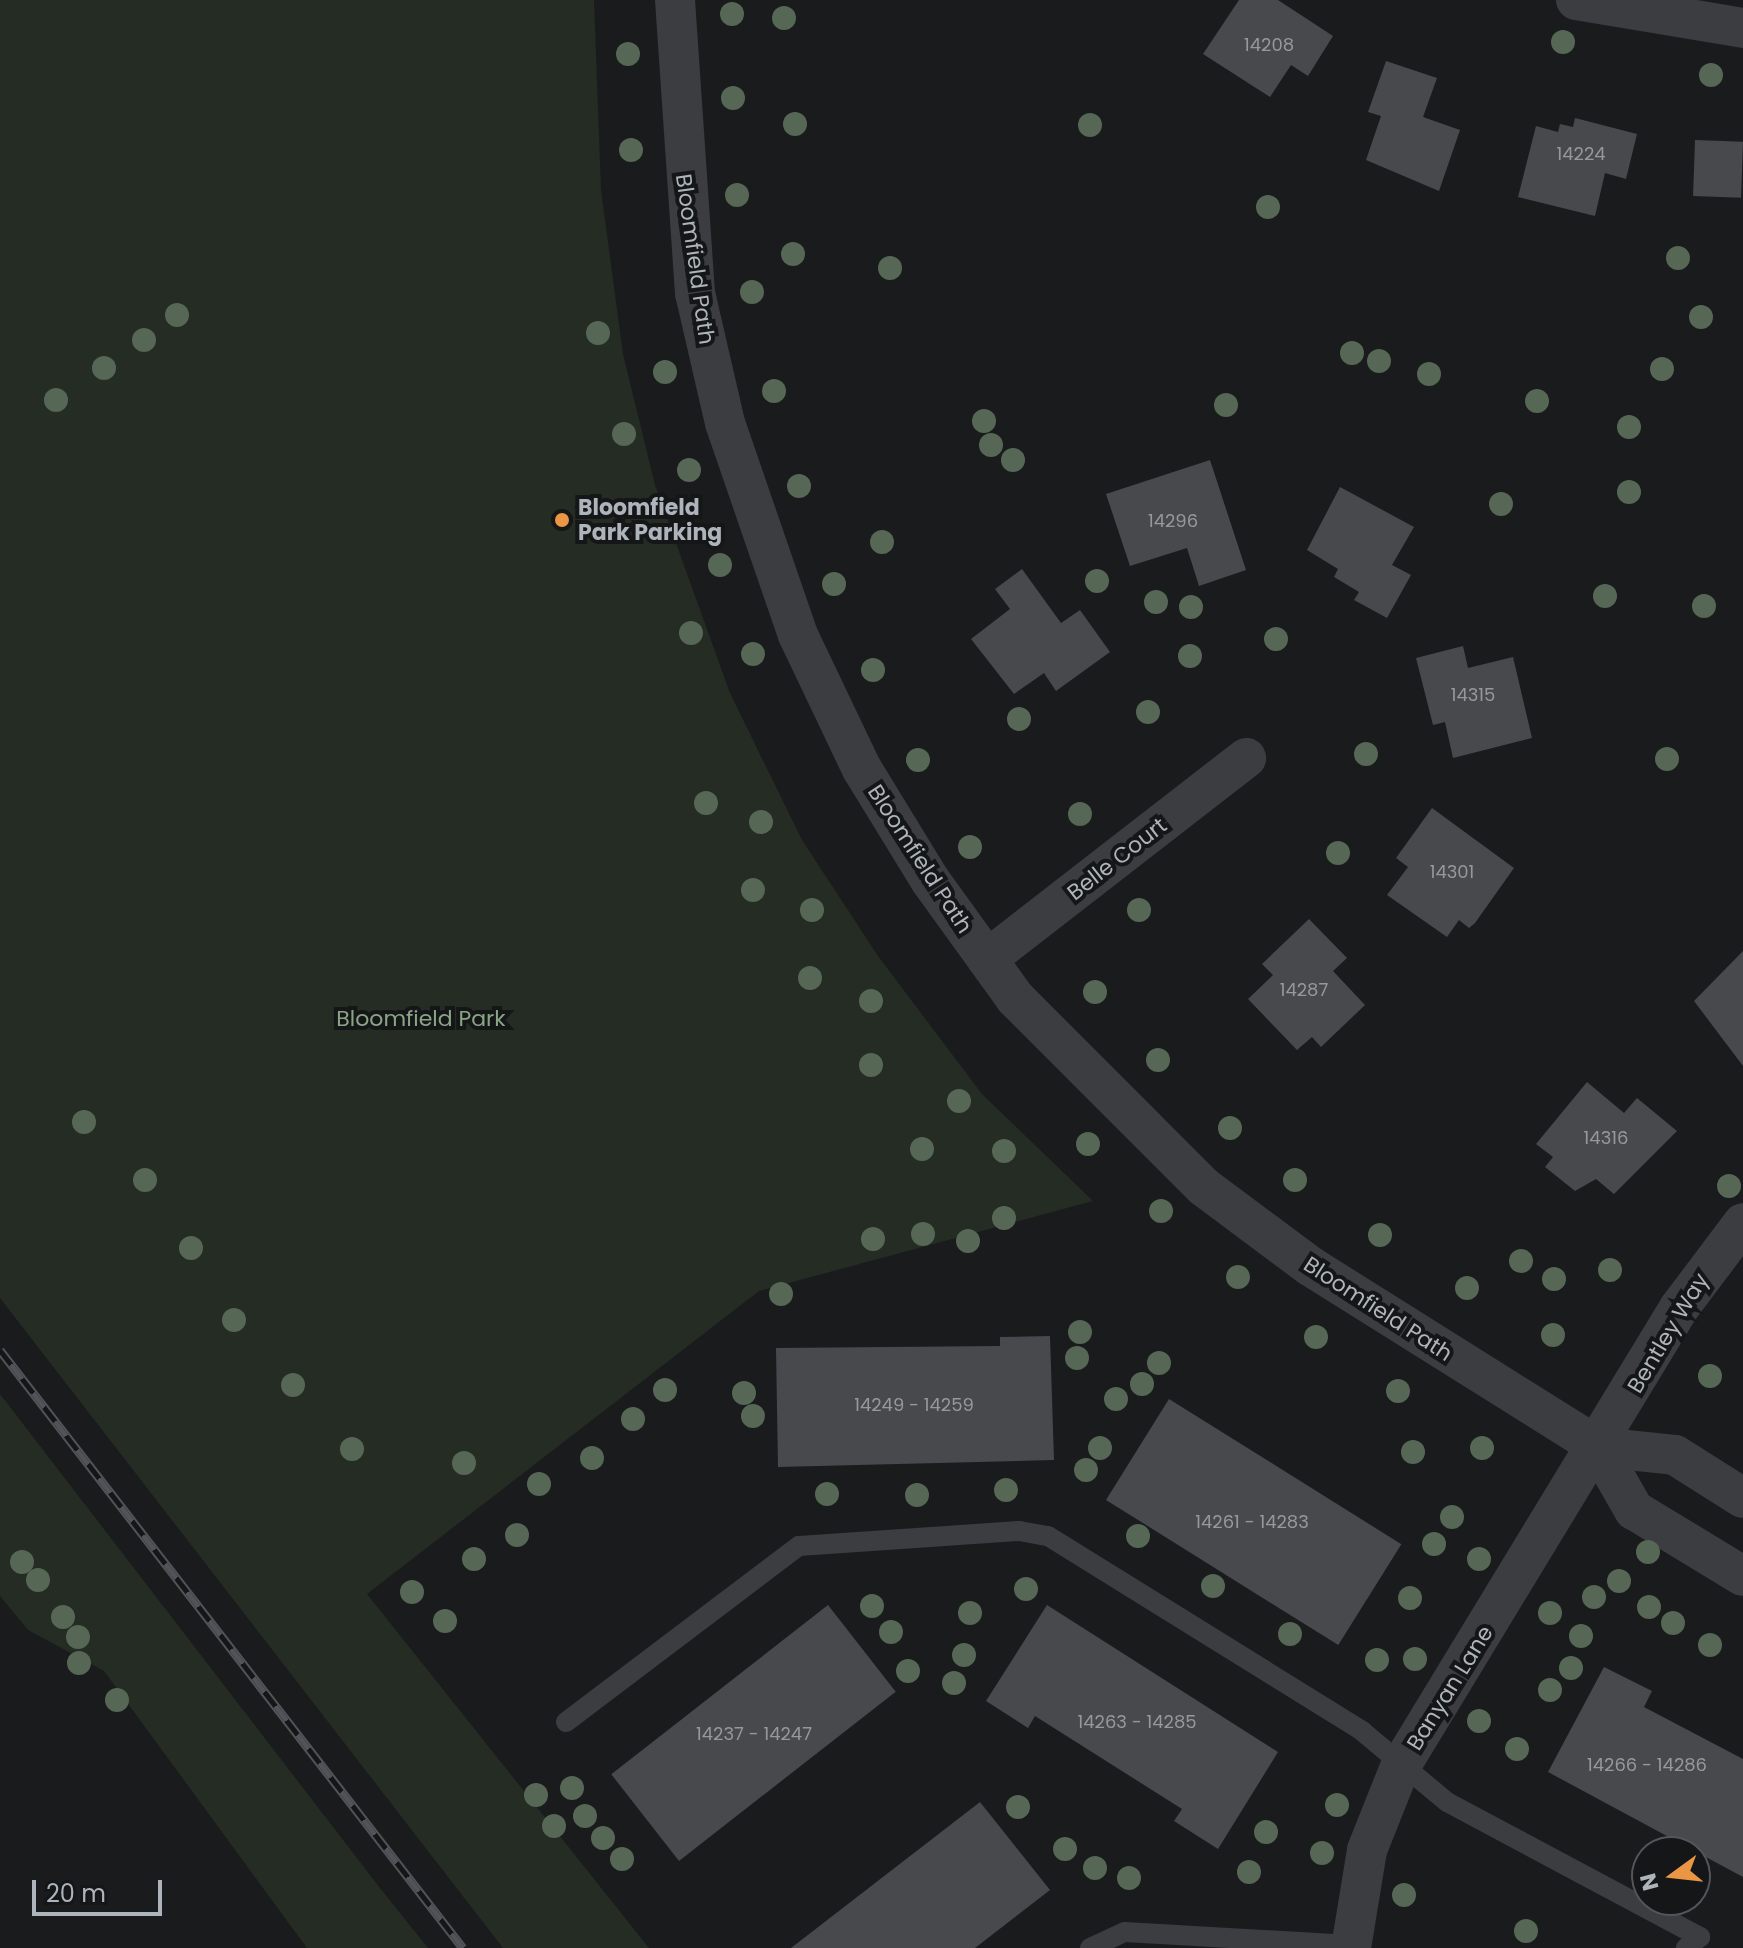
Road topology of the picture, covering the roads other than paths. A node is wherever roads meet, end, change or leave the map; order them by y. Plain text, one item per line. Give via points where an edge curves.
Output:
1 (675, 0) edge
2 (1576, 0) edge
3 (1743, 28) edge
4 (1246, 758) dead end
5 (987, 959) junction
6 (1743, 1223) edge
7 (1598, 1447) junction
8 (1743, 1498) edge
9 (1743, 1576) edge
10 (566, 1722) dead end
11 (1400, 1767) junction
12 (1351, 1946) edge
13 (1090, 1948) edge
14 (1686, 1948) edge

1 - 5 street, Bloomfield Path via 695,293 744,487 798,635 862,769
2 - 3 street
4 - 5 street, Belle Court
5 - 7 street, Bloomfield Path via 1073,1063 1204,1187 1310,1266
6 - 7 street, Bentley Way via 1679,1308
7 - 8 street, Bloomfield Path via 1675,1455
7 - 9 street, Bloomfield Path via 1634,1510
7 - 11 street, Banyan Lane
10 - 11 lane via 799,1546 1019,1531 1069,1545 1362,1731
11 - 12 street, Banyan Lane via 1367,1850
11 - 14 lane via 1447,1802 1700,1937
12 - 13 lane via 1125,1932

